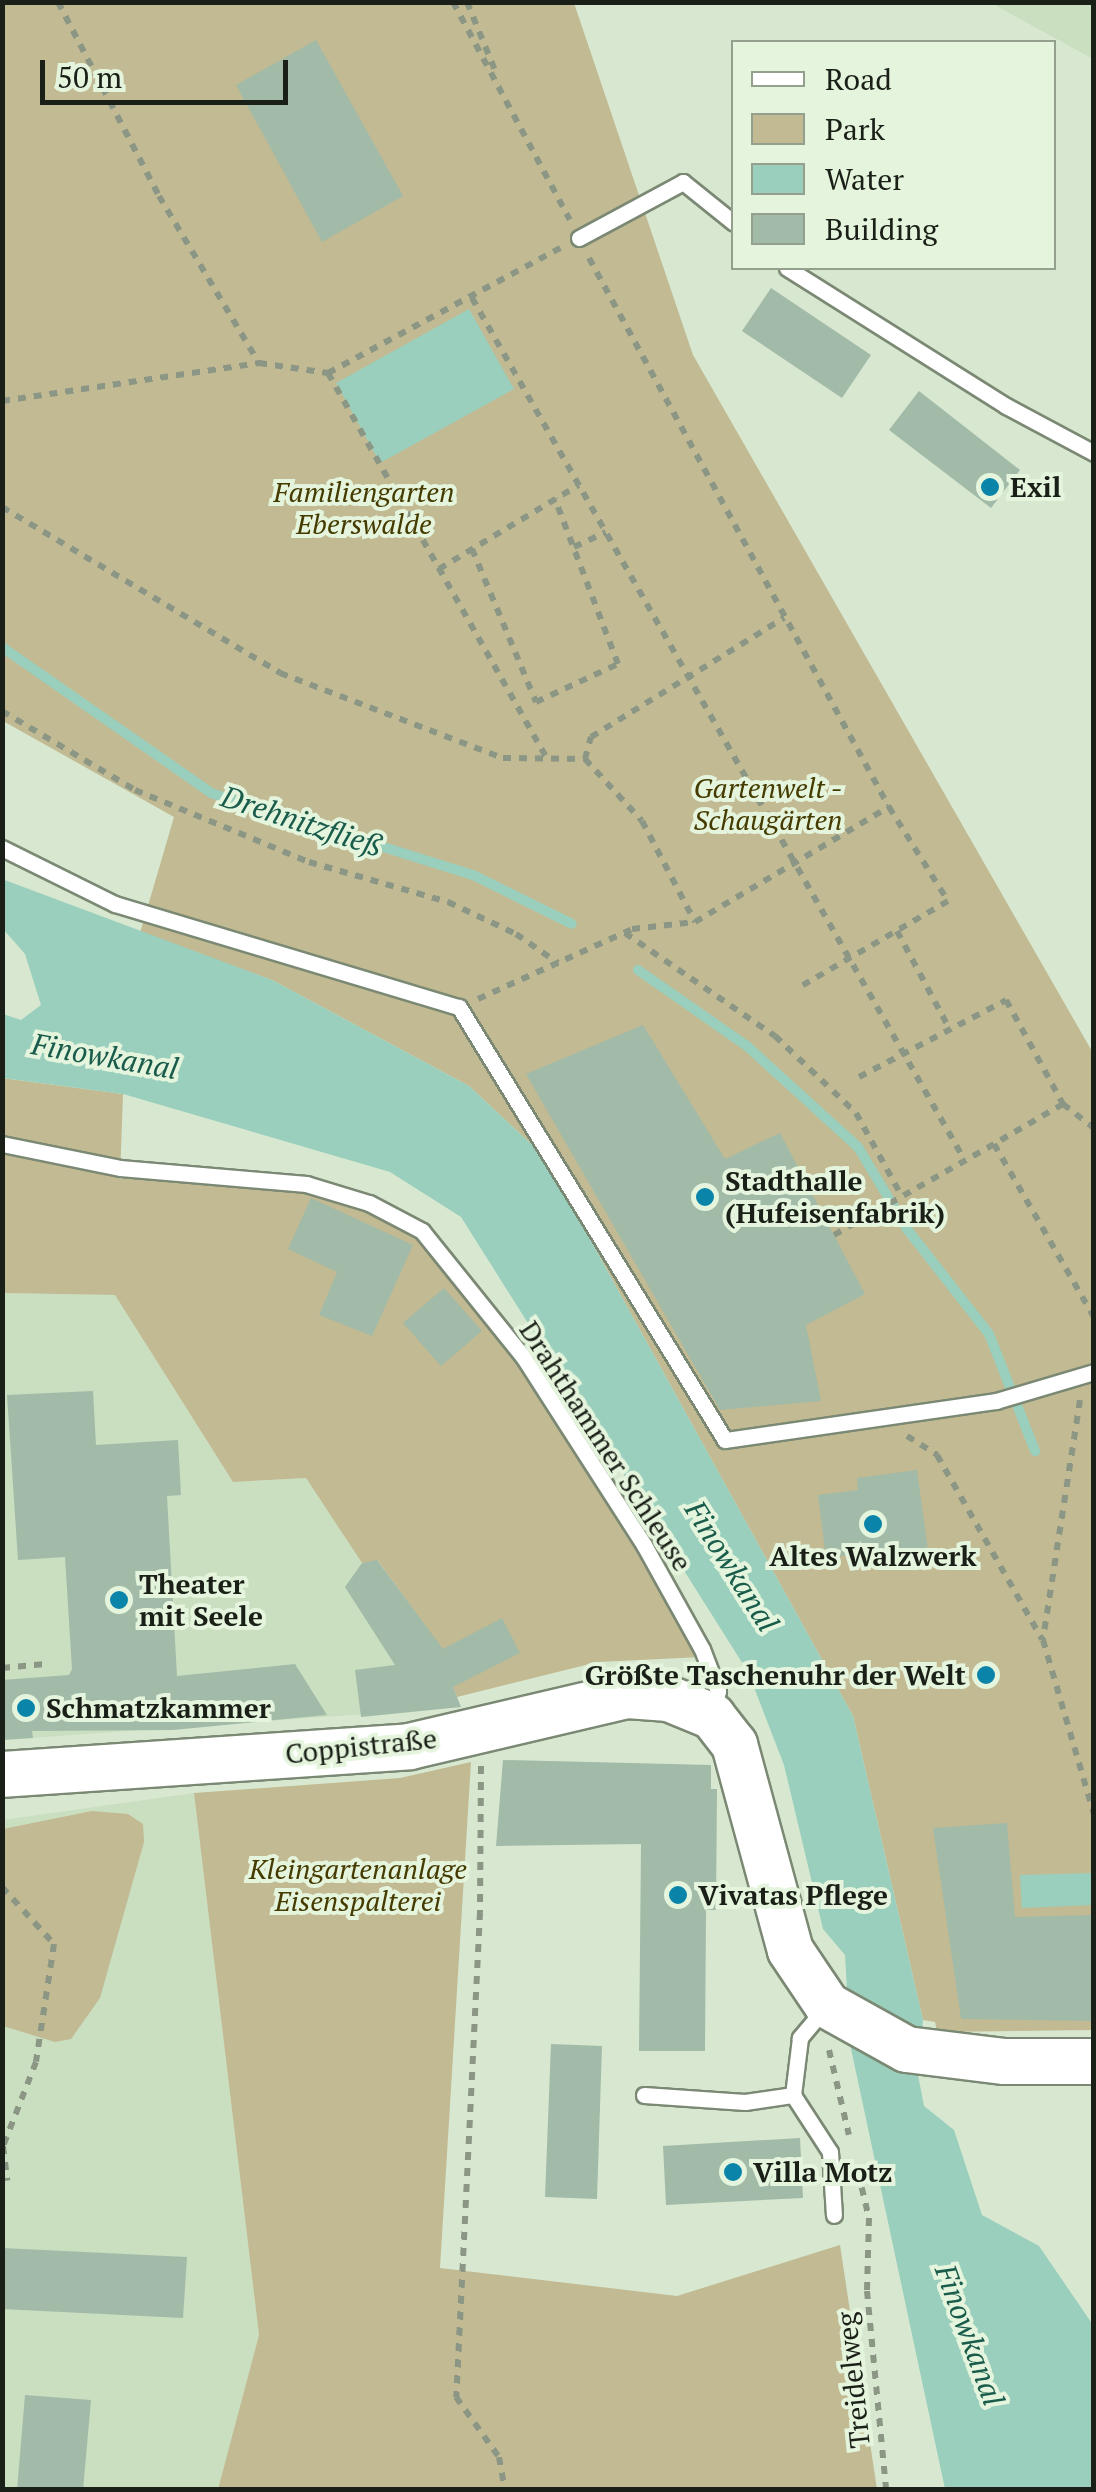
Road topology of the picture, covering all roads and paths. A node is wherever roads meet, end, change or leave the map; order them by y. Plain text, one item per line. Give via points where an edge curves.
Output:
1 (58, 2) edge
2 (453, 2) edge
3 (467, 2) edge
4 (511, 108) junction
5 (731, 222) edge
6 (578, 238) junction
7 (791, 270) edge
8 (472, 298) junction
9 (259, 364) junction
10 (328, 373) junction
11 (2, 401) edge
12 (1094, 452) edge
13 (579, 485) junction
14 (555, 499) junction
15 (2, 507) edge
16 (606, 532) junction
17 (574, 548) junction
18 (472, 549) junction
19 (440, 569) junction
20 (784, 618) junction
21 (689, 678) junction
22 (2, 711) edge
23 (547, 758) junction
24 (585, 760) junction
25 (890, 807) junction
26 (2, 848) edge
27 (794, 862) junction
28 (695, 922) junction
29 (896, 931) junction
30 (624, 933) junction
31 (850, 959) junction
32 (558, 963) junction
33 (803, 985) dead end
34 (506, 987) dead end
35 (950, 1030) junction
36 (904, 1053) junction
37 (859, 1078) dead end
38 (1062, 1104) junction
39 (1094, 1128) edge
40 (2, 1144) edge
41 (994, 1144) junction
42 (964, 1159) junction
43 (900, 1195) junction
44 (834, 1234) dead end
45 (1094, 1317) edge
46 (1088, 1375) edge
47 (882, 1420) junction
48 (1043, 1640) junction
49 (45, 1664) dead end
50 (2, 1668) edge
51 (712, 1716) junction
52 (476, 1730) junction
53 (2, 1774) edge
54 (1094, 1814) edge
55 (2, 1887) edge
56 (827, 2005) junction
57 (1094, 2061) edge
58 (644, 2094) dead end
59 (793, 2096) junction
60 (7, 2181) dead end
61 (834, 2214) dead end
62 (872, 2266) dead end
63 (504, 2490) edge
64 (886, 2490) edge

1 - 9 path via 159,196
2 - 4 path
3 - 4 path
4 - 6 path
5 - 6 lane via 683,182
6 - 8 path
6 - 20 path
7 - 12 lane via 1006,406
8 - 10 path
8 - 13 path
9 - 10 path
9 - 11 path
10 - 19 path
13 - 14 path
13 - 16 path
14 - 17 path
14 - 18 path
15 - 23 path via 280,673 503,758
16 - 17 path
16 - 21 path
17 - 18 path via 618,664 536,702
18 - 19 path
19 - 23 path
20 - 21 path
20 - 25 path
21 - 24 path via 591,737
21 - 27 path
22 - 32 path via 134,790 309,862 448,902
23 - 24 path
24 - 28 path via 642,821
25 - 27 path
25 - 29 path via 948,901
26 - 47 lane via 114,904 459,1007 725,1440
27 - 28 path
27 - 31 path
28 - 30 path
29 - 31 path
29 - 35 path
30 - 32 path
30 - 43 path via 775,1036 856,1113
31 - 33 path
31 - 36 path
32 - 34 path
35 - 36 path
35 - 38 path via 1006,1000
36 - 37 path
36 - 42 path
38 - 39 path
38 - 41 path
40 - 51 lane, Drahthammer Schleuse via 120,1168 306,1184 369,1203 422,1231 524,1358 644,1545 718,1690
41 - 42 path
41 - 45 path
42 - 43 path
43 - 44 path
46 - 47 lane via 996,1401
46 - 48 path
47 - 48 path via 936,1455
48 - 54 path
49 - 50 path
51 - 52 main road, Coppistraße via 668,1698 627,1696
51 - 56 main road via 734,1744 749,1780 790,1950
52 - 53 main road, Coppistraße via 351,1752
52 - 63 path via 480,1912 456,2397 499,2457
55 - 60 path via 54,1944 36,2062 3,2146
56 - 57 main road via 906,2050
56 - 59 lane via 800,2038
58 - 59 lane via 745,2102
59 - 61 lane via 830,2152
62 - 64 path, Treidelweg via 867,2291

